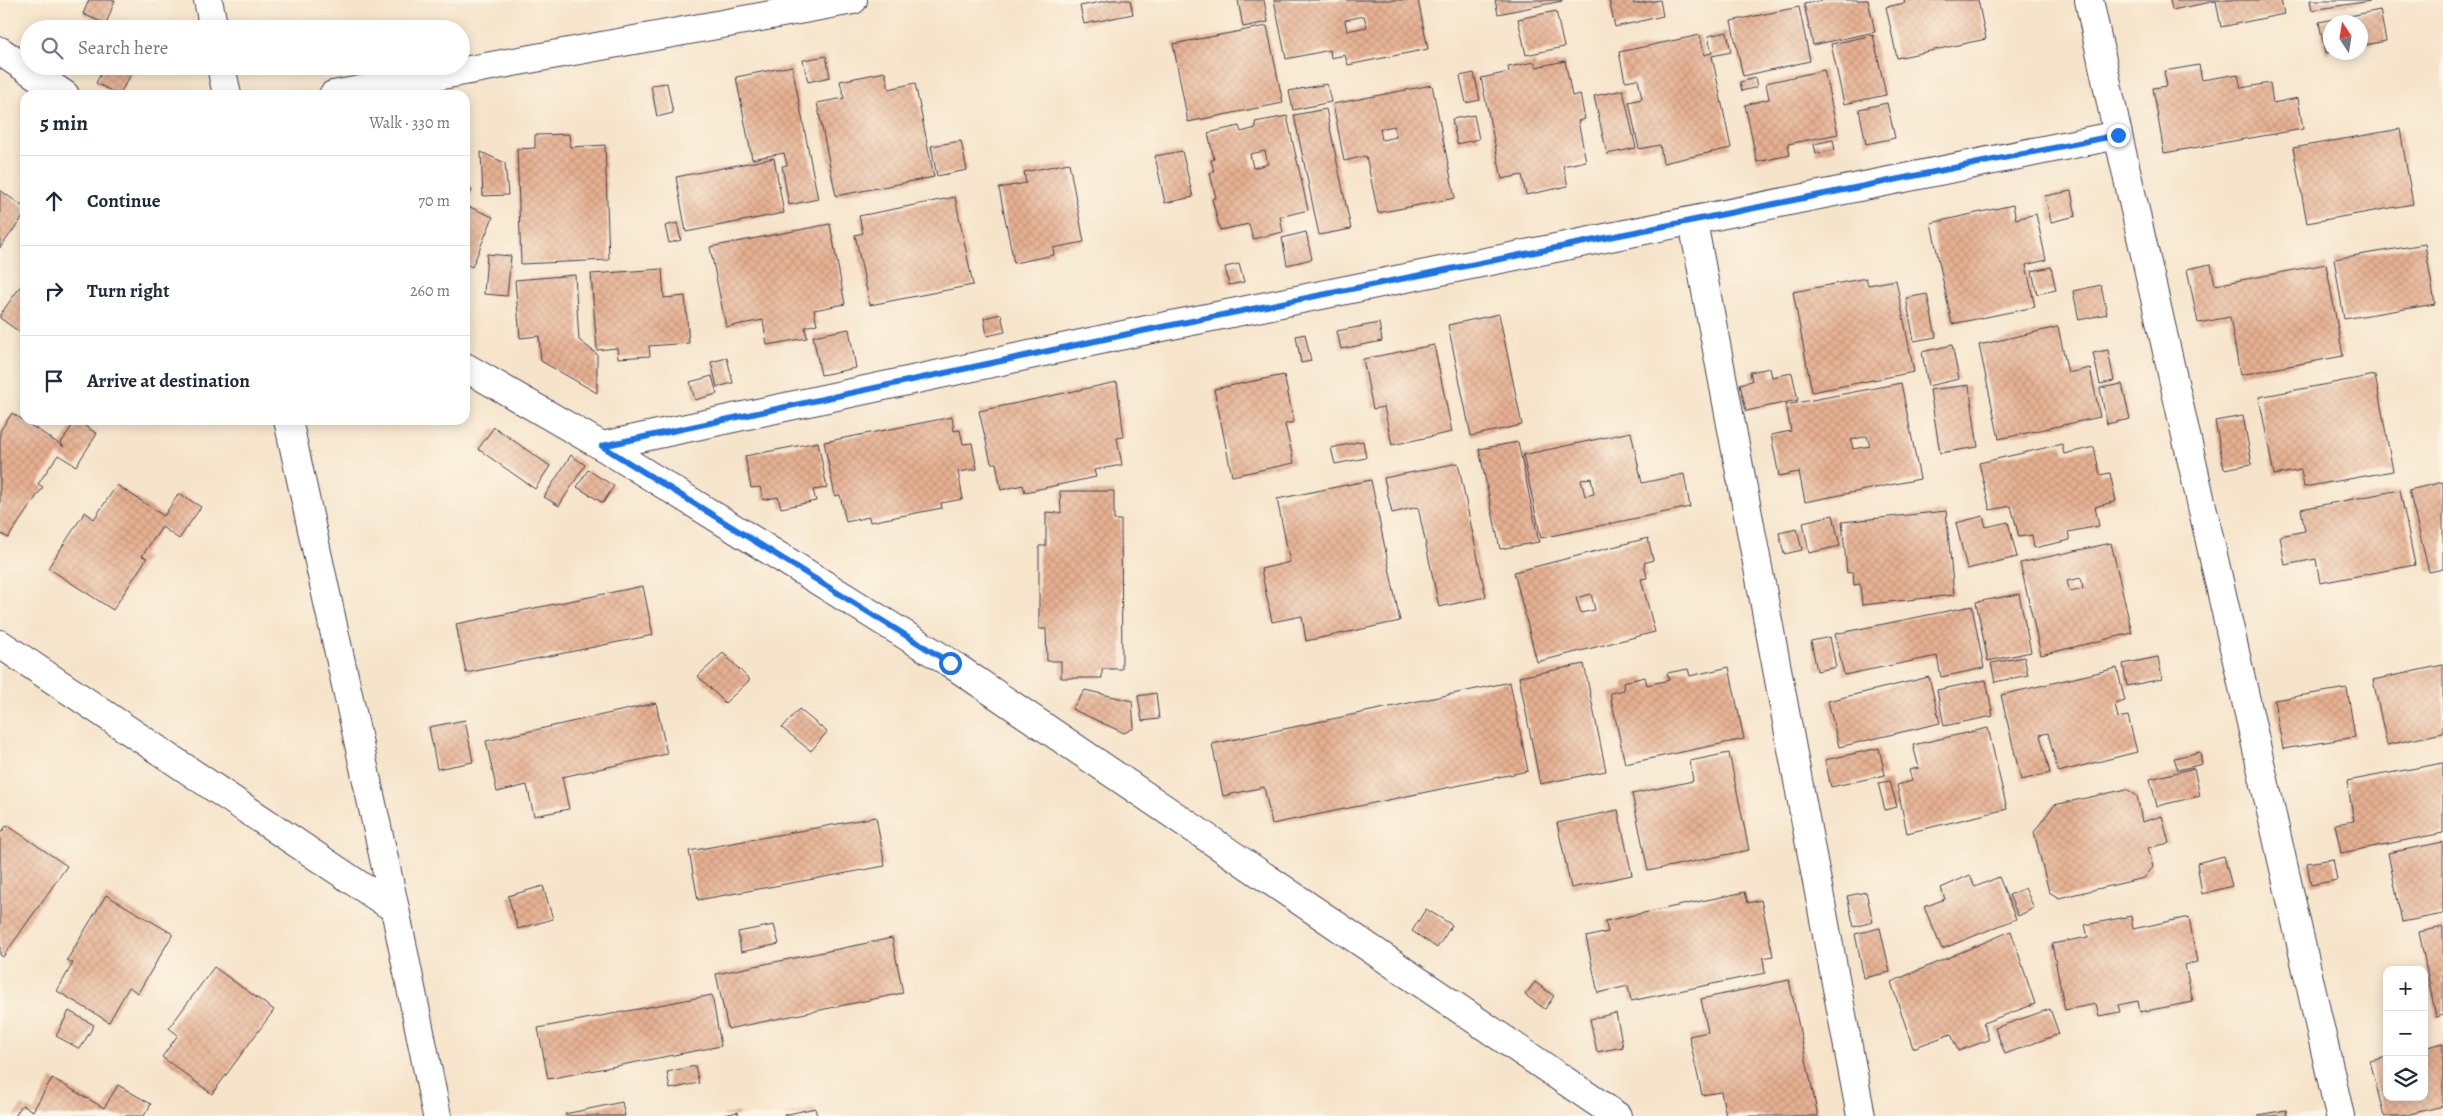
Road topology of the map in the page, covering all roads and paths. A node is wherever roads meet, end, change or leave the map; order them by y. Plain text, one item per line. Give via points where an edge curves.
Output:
1 (208, 0) edge
2 (2089, 0) edge
3 (843, 1) edge
4 (212, 20) edge
5 (0, 51) edge
6 (20, 65) edge
7 (470, 70) edge
8 (35, 75) edge
9 (223, 75) edge
10 (442, 75) edge
11 (58, 90) edge
12 (225, 90) edge
13 (361, 90) edge
14 (2118, 135) junction
15 (1693, 222) junction
16 (470, 370) edge
17 (289, 425) edge
18 (602, 446) junction
19 (0, 644) edge
20 (395, 909) junction
21 (437, 1116) edge
22 (1617, 1116) edge
23 (1861, 1116) edge
24 (2340, 1116) edge

1 - 4 street
2 - 14 street
3 - 7 street
5 - 6 street
8 - 11 street
9 - 12 street
10 - 13 street
14 - 15 street
14 - 24 street
15 - 18 street via 1147,330
15 - 23 street
16 - 18 street
17 - 20 street
18 - 22 street via 950,663
19 - 20 street
20 - 21 street

